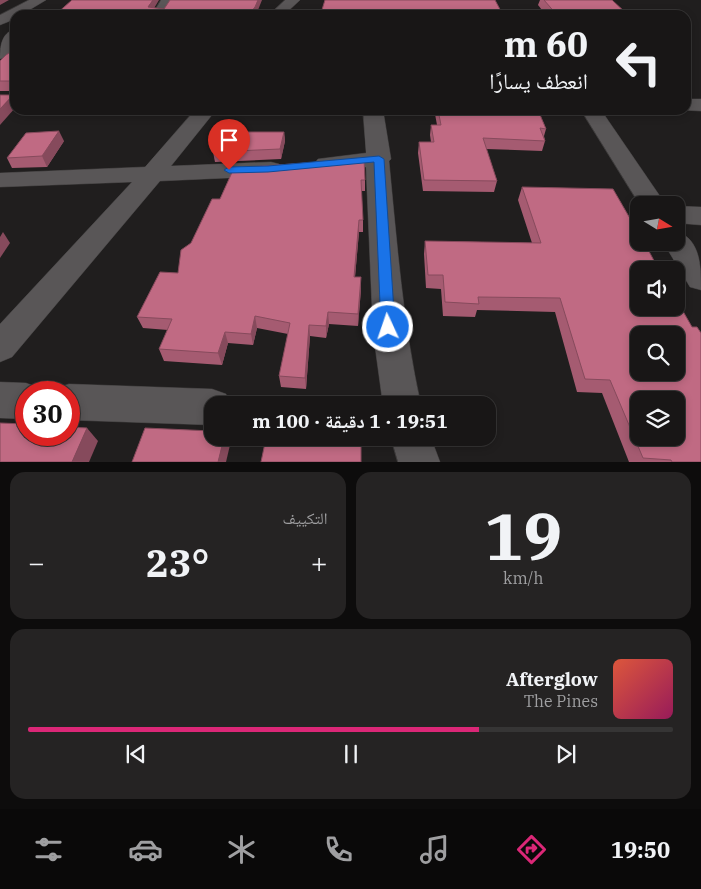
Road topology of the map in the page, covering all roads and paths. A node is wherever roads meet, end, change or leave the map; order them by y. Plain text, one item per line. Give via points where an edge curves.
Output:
1 (39, 0) edge
2 (293, 0) edge
3 (20, 10) edge
4 (282, 10) edge
5 (10, 41) edge
6 (0, 54) edge
7 (202, 115) edge
8 (374, 115) edge
9 (593, 115) edge
10 (379, 159) junction
11 (152, 173) junction
12 (0, 180) edge
13 (647, 196) edge
14 (685, 215) edge
15 (701, 216) edge
16 (683, 251) edge
17 (701, 279) edge
18 (0, 347) edge
19 (400, 396) edge
20 (0, 400) edge
21 (15, 401) edge
22 (80, 402) edge
23 (204, 407) edge
24 (414, 446) edge
25 (419, 462) edge

1 - 3 street
2 - 4 street
5 - 6 street
7 - 11 street
8 - 10 street
9 - 13 street
10 - 11 street
10 - 19 street via 388,327
11 - 12 street
11 - 18 street
14 - 15 street
16 - 17 street
20 - 21 street
22 - 23 street
24 - 25 street

